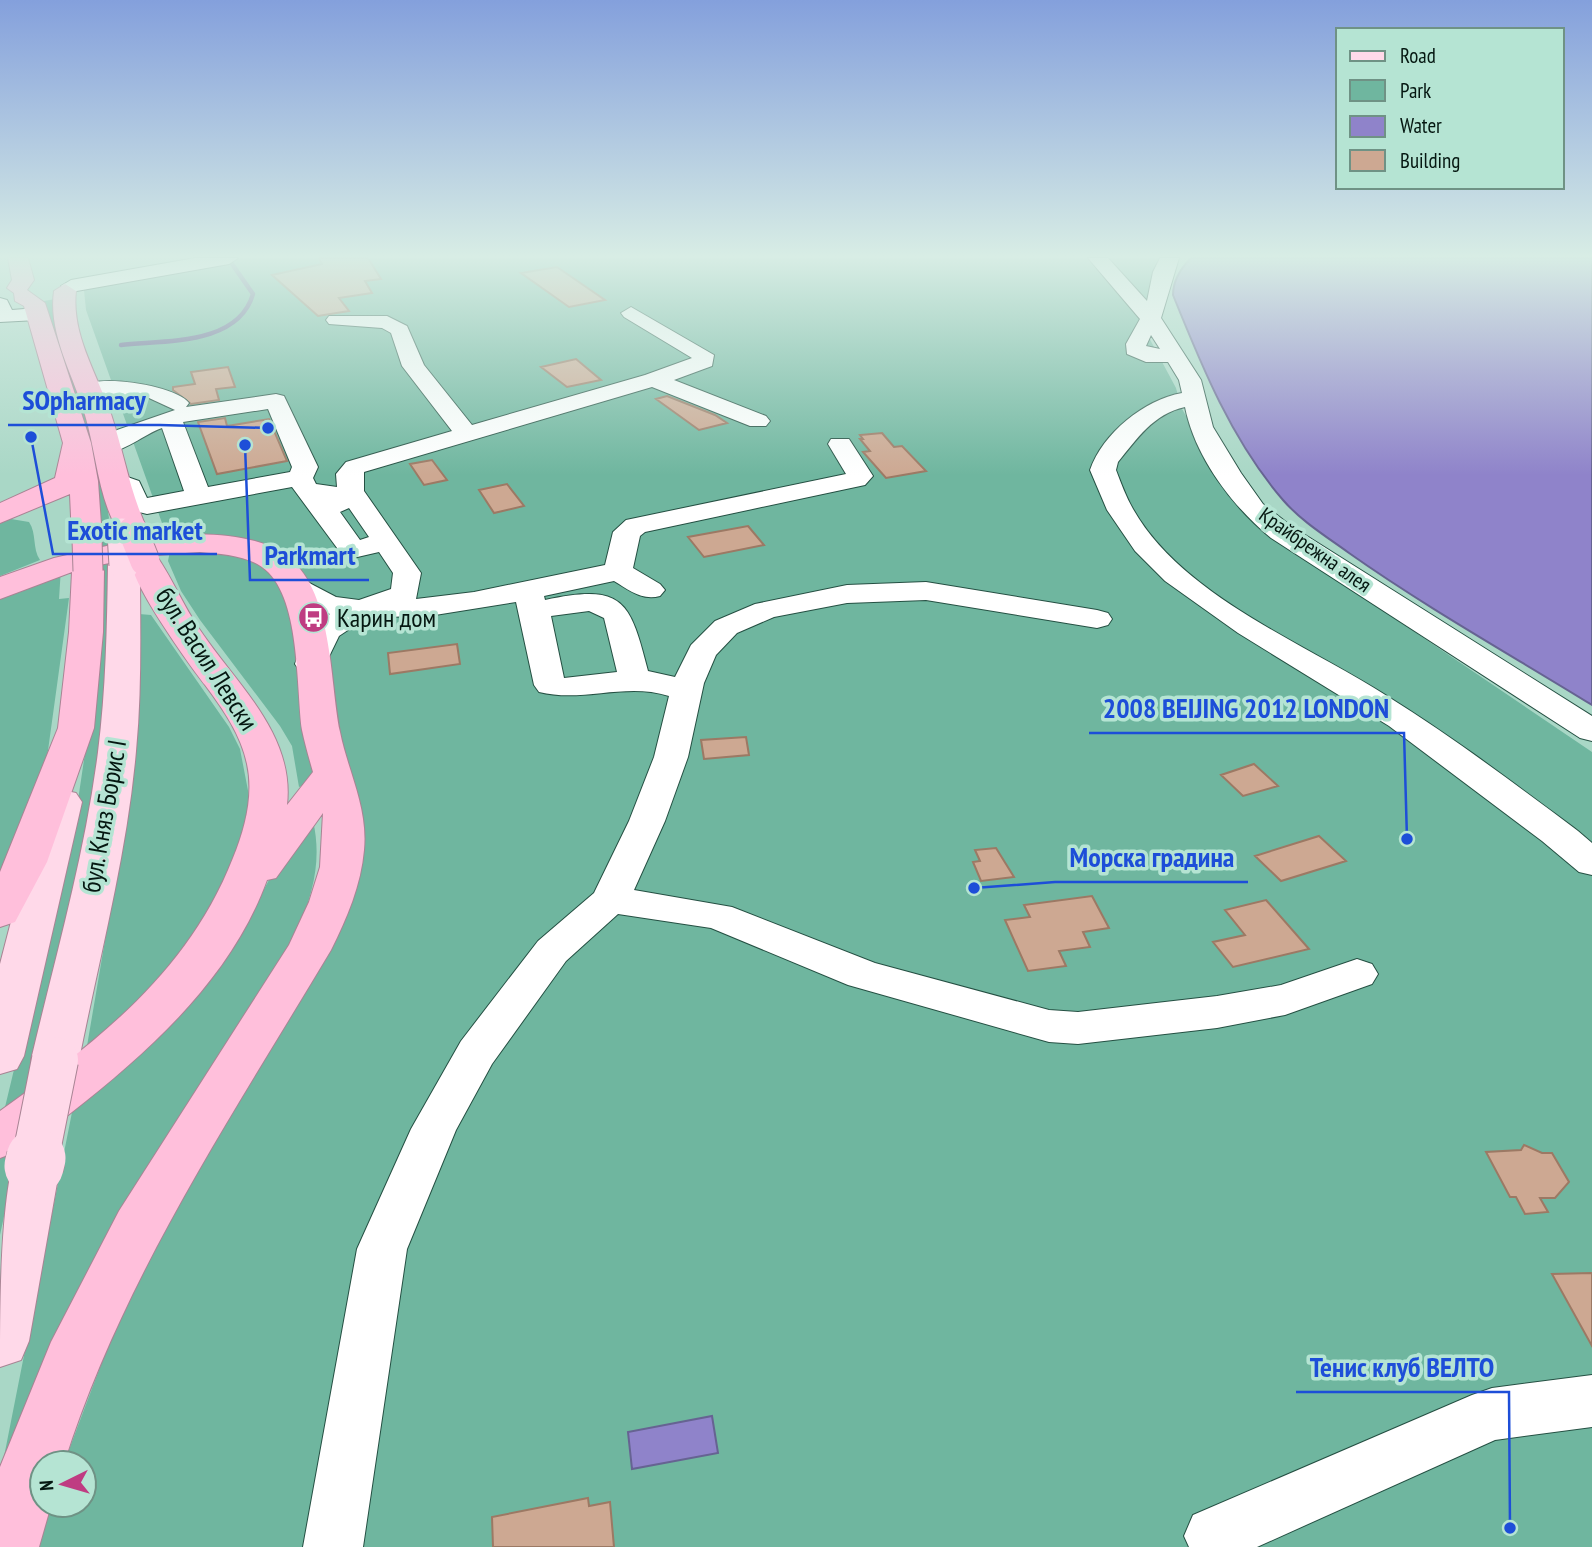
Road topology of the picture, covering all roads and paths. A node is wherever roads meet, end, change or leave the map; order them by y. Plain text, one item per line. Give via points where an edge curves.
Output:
1 (37, 330) edge
2 (69, 330) edge
3 (400, 330) edge
4 (659, 330) edge
5 (1157, 330) edge
6 (653, 380) junction
7 (90, 389) junction
8 (1194, 398) junction
9 (175, 410) junction
10 (758, 421) dead end
11 (467, 435) junction
12 (77, 443) junction
13 (840, 444) dead end
14 (107, 447) junction
15 (115, 490) junction
16 (310, 492) junction
17 (351, 497) junction
18 (199, 498) junction
19 (0, 515) edge
20 (87, 539) junction
21 (384, 542) junction
22 (122, 552) junction
23 (618, 570) junction
24 (294, 584) junction
25 (0, 589) edge
26 (650, 590) dead end
27 (538, 598) junction
28 (366, 608) junction
29 (1097, 619) dead end
30 (311, 664) junction
31 (631, 680) junction
32 (686, 691) junction
33 (76, 728) junction
34 (1592, 731) edge
35 (332, 772) junction
36 (1592, 863) edge
37 (610, 900) junction
38 (238, 901) junction
39 (0, 912) edge
40 (1357, 974) dead end
41 (0, 1056) edge
42 (17, 1152) edge
43 (0, 1340) edge
44 (1592, 1401) edge
45 (1214, 1536) dead end
46 (6, 1547) edge
47 (333, 1547) edge

1 - 12 highway, бул. Княз Борис I
2 - 7 highway, бул. Княз Борис I
3 - 11 street via 413,366
4 - 6 street via 705,358
5 - 8 street, Крайбрежна алея via 1177,356
6 - 10 street
6 - 11 street
7 - 9 street via 154,391
7 - 14 highway, бул. Княз Борис I
8 - 34 street, Крайбрежна алея via 1201,427 1254,510 1281,532
8 - 36 street via 1164,402 1149,411 1103,470 1127,520 1152,553 1213,602 1419,733
9 - 14 street
9 - 16 street via 276,401 305,467
9 - 18 street
11 - 17 street via 355,467 349,474
12 - 19 highway via 69,480 63,487
12 - 20 highway, бул. Княз Борис I
13 - 23 street via 858,470 856,480 636,526 627,532
14 - 15 highway, бул. Княз Борис I
15 - 18 street via 130,486 136,503 147,506
15 - 22 main road, бул. Княз Борис I
16 - 17 street
16 - 18 street
16 - 21 street via 353,550
17 - 21 street
19 - 20 highway via 51,514 68,521
20 - 22 highway, бул. Княз Борис I, bridge
21 - 28 street via 407,573 405,594
22 - 33 highway, бул. Княз Борис I via 86,632
22 - 38 highway, бул. Васил Левски via 254,730 264,757 269,798 264,827
22 - 42 main road, бул. Княз Борис I, bridge via 123,670 117,753 55,1060
23 - 26 street
23 - 27 street
24 - 25 highway via 264,557 231,547 172,542 78,559 37,571
24 - 28 street via 329,605
24 - 30 highway
27 - 28 street
27 - 31 street via 605,606 617,614
27 - 31 street via 550,685 565,689
28 - 30 street via 334,624 320,638
29 - 32 street via 926,591 808,600 726,626 702,652
30 - 35 highway
31 - 32 street
32 - 37 street via 671,757
33 - 39 highway via 26,862
33 - 41 main road, бул. Княз Борис I
35 - 38 highway
35 - 46 highway via 343,814 343,837 339,874 326,916 115,1272 56,1399
37 - 40 street via 718,916 863,975 1049,1027 1078,1028 1217,1012 1285,1000
37 - 47 street via 552,951 476,1053 434,1129 382,1249
38 - 42 highway, бул. Васил Левски via 209,952 176,992
42 - 43 main road, бул. Княз Борис I
44 - 45 street via 1492,1414

